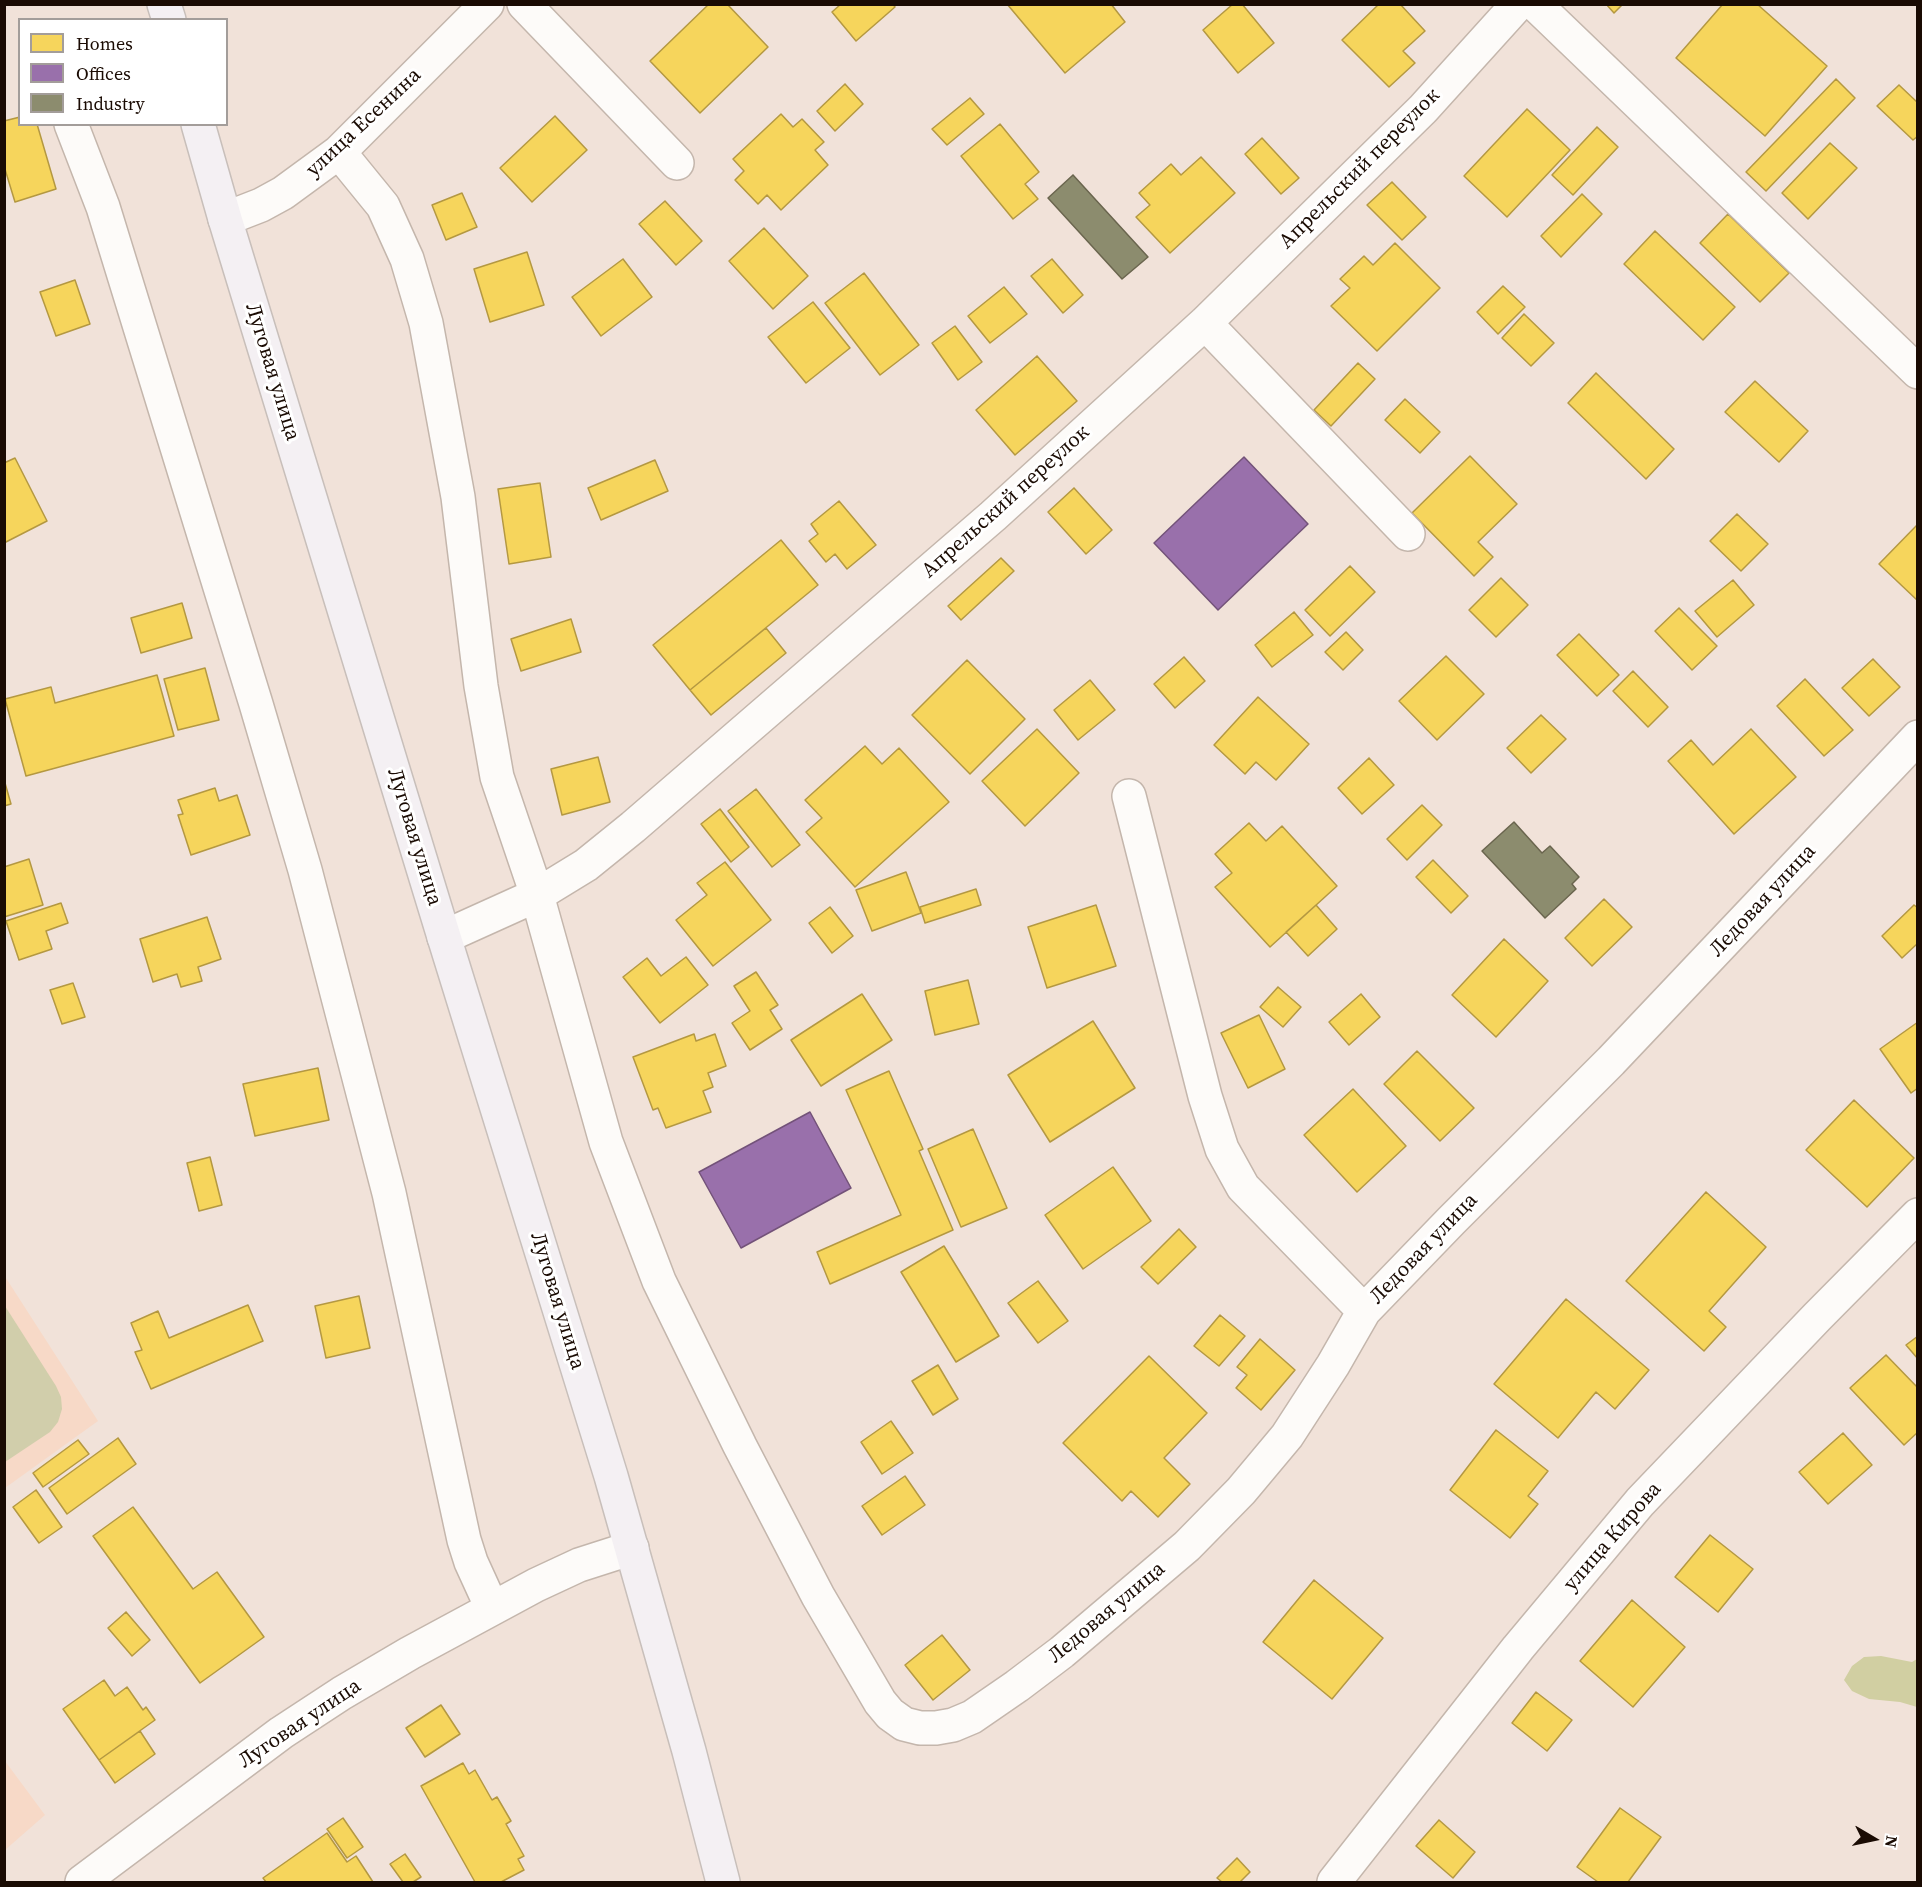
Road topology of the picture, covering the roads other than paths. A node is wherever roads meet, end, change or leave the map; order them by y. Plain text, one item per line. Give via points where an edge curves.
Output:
1 (487, 4) edge
2 (524, 4) edge
3 (1518, 4) edge
4 (1535, 4) edge
5 (72, 126) edge
6 (199, 126) edge
7 (339, 152) junction
8 (677, 163) dead end
9 (225, 219) junction
10 (1205, 323) junction
11 (1917, 372) edge
12 (1408, 534) dead end
13 (1917, 737) edge
14 (1129, 796) dead end
15 (537, 895) junction
16 (444, 937) junction
17 (1917, 1215) edge
18 (1364, 1311) junction
19 (632, 1548) junction
20 (492, 1608) junction
21 (82, 1882) edge
22 (723, 1882) edge
23 (1334, 1882) edge

1 - 7 street, улица Есенина
2 - 8 street
3 - 10 street, Апрельский переулок via 1423,109
4 - 11 street
5 - 20 street via 103,207 305,870 389,1193 464,1540
6 - 9 main road, Луговая улица
7 - 9 street, улица Есенина via 283,193
7 - 15 street via 383,206 407,259 426,323 458,497 481,686 497,777
9 - 16 main road, Луговая улица
10 - 12 street
10 - 15 street, Апрельский переулок via 993,516 642,819 586,865
13 - 18 street, Ледовая улица via 1611,1061
14 - 18 street via 1222,1149 1243,1187
15 - 16 street, Апрельский переулок
15 - 18 street, Ледовая улица via 606,1142 660,1281 824,1606 880,1702 904,1724 936,1728 972,1717 1062,1652 1187,1546 1287,1436
16 - 19 main road, Луговая улица
17 - 23 street, улица Кирова via 1640,1502 1518,1648
19 - 20 street, Луговая улица via 579,1565
19 - 22 main road, Луговая улица
20 - 21 street, Луговая улица via 342,1693 282,1733

